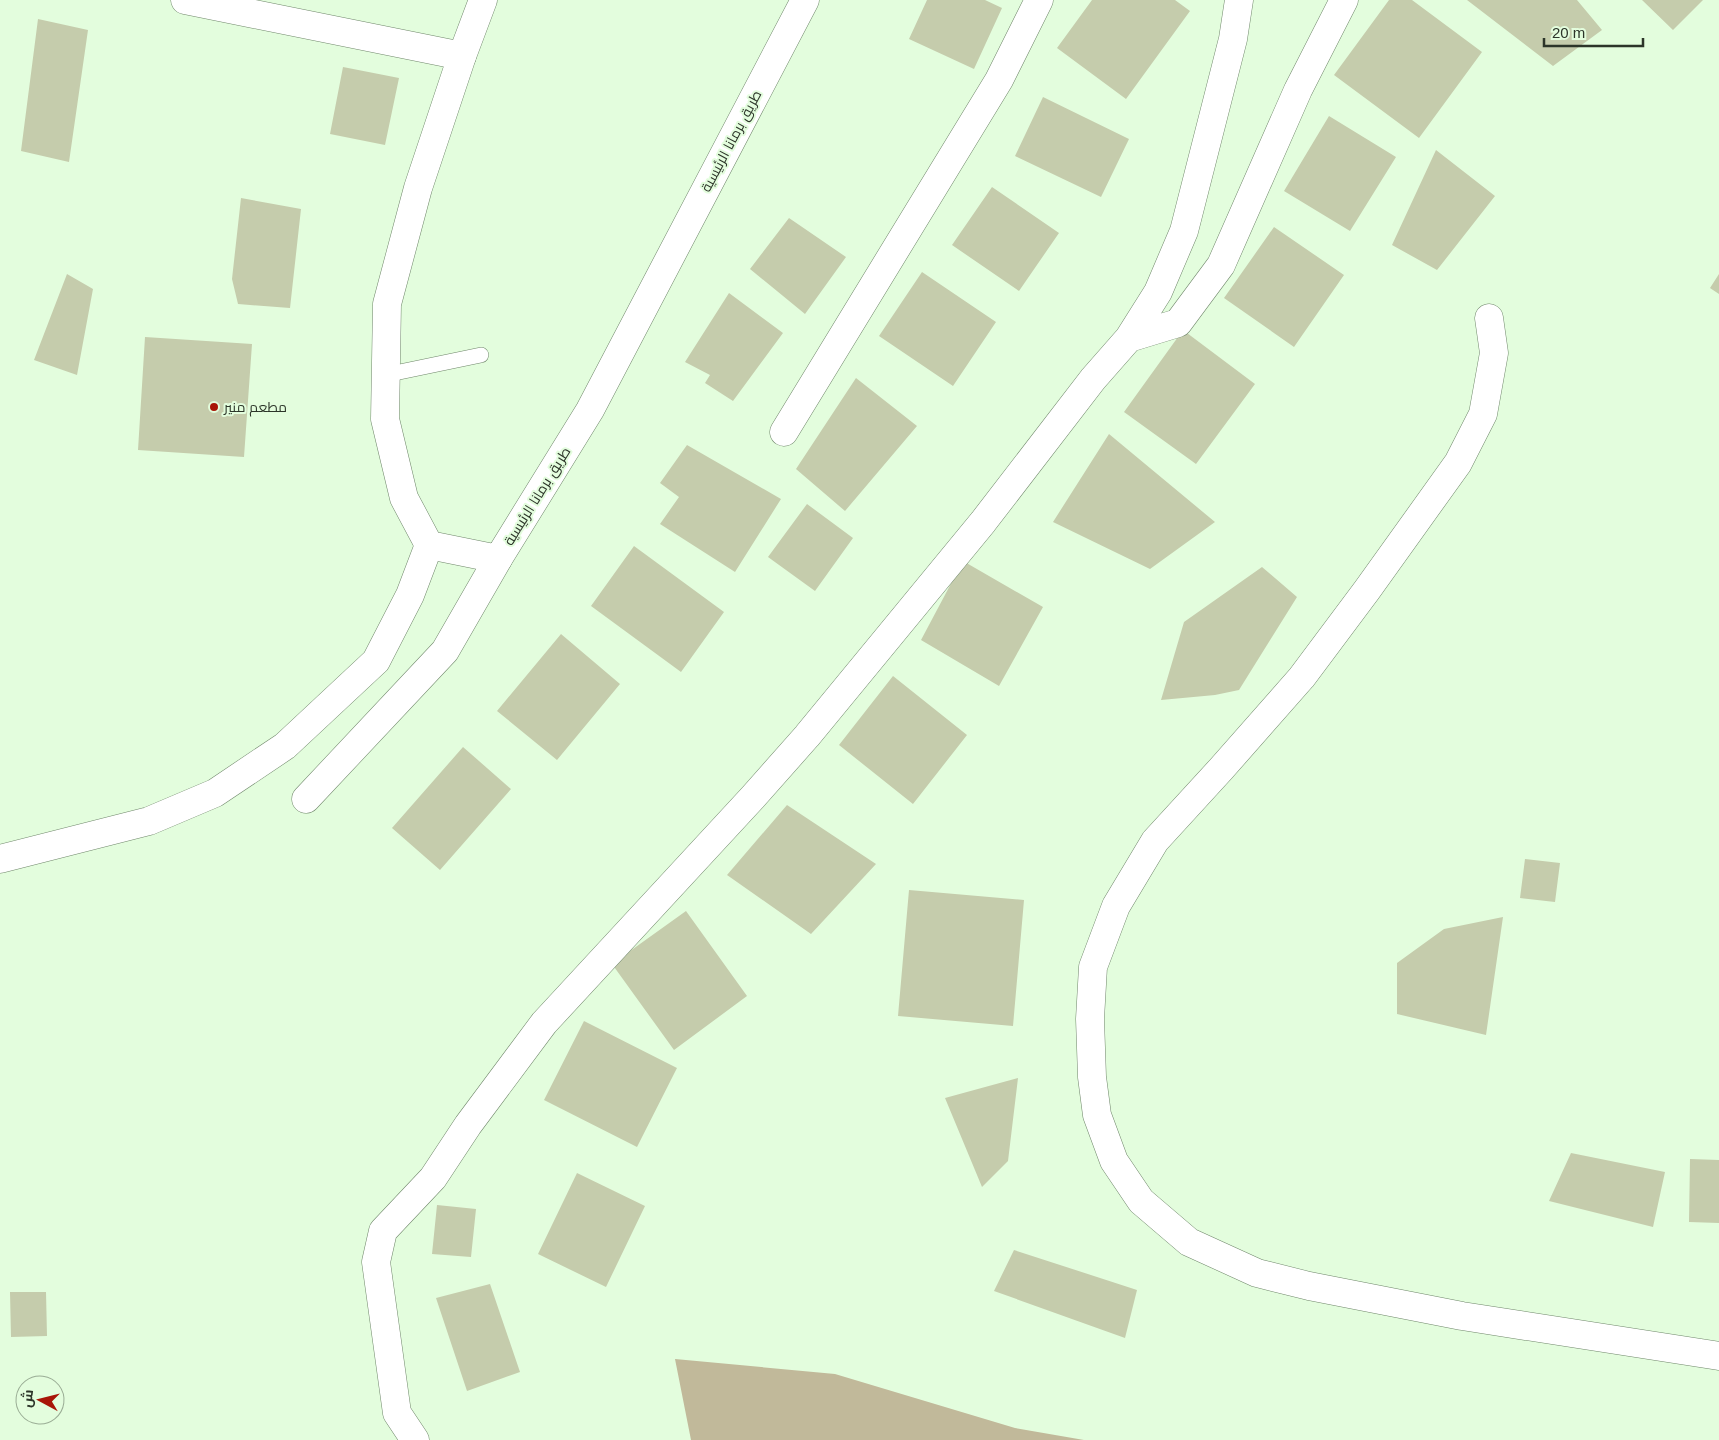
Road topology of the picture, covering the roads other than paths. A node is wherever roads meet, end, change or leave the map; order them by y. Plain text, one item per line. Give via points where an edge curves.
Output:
1 (185, 0) edge
2 (483, 0) edge
3 (805, 0) edge
4 (1038, 0) edge
5 (1239, 0) edge
6 (1344, 0) edge
7 (462, 56) junction
8 (1488, 318) dead end
9 (1129, 338) junction
10 (481, 355) dead end
11 (385, 375) junction
12 (784, 432) dead end
13 (428, 545) junction
14 (498, 559) junction
15 (306, 799) dead end
16 (0, 859) edge
17 (1719, 1356) edge
18 (415, 1440) edge

1 - 7 street
2 - 7 street
3 - 14 street, طريق برمانا الرئيسية via 590,410
4 - 12 street via 1000,80
5 - 9 street via 1184,230 1158,292
6 - 9 street via 1298,90 1221,265 1178,323
7 - 11 street via 418,188 387,304
8 - 17 street via 1494,353 1483,414 1458,463 1302,677 1155,841 1116,906 1093,968 1090,1019 1097,1115 1114,1161 1140,1201 1189,1242 1257,1273 1462,1316
9 - 18 street via 807,736 544,1023 433,1178 383,1232 376,1262 397,1413
10 - 11 lane
11 - 13 street via 385,419 404,498
13 - 14 street, طريق برمانا الرئيسية
13 - 16 street via 410,595 376,661 285,746 215,793 149,821
14 - 15 street via 445,650

